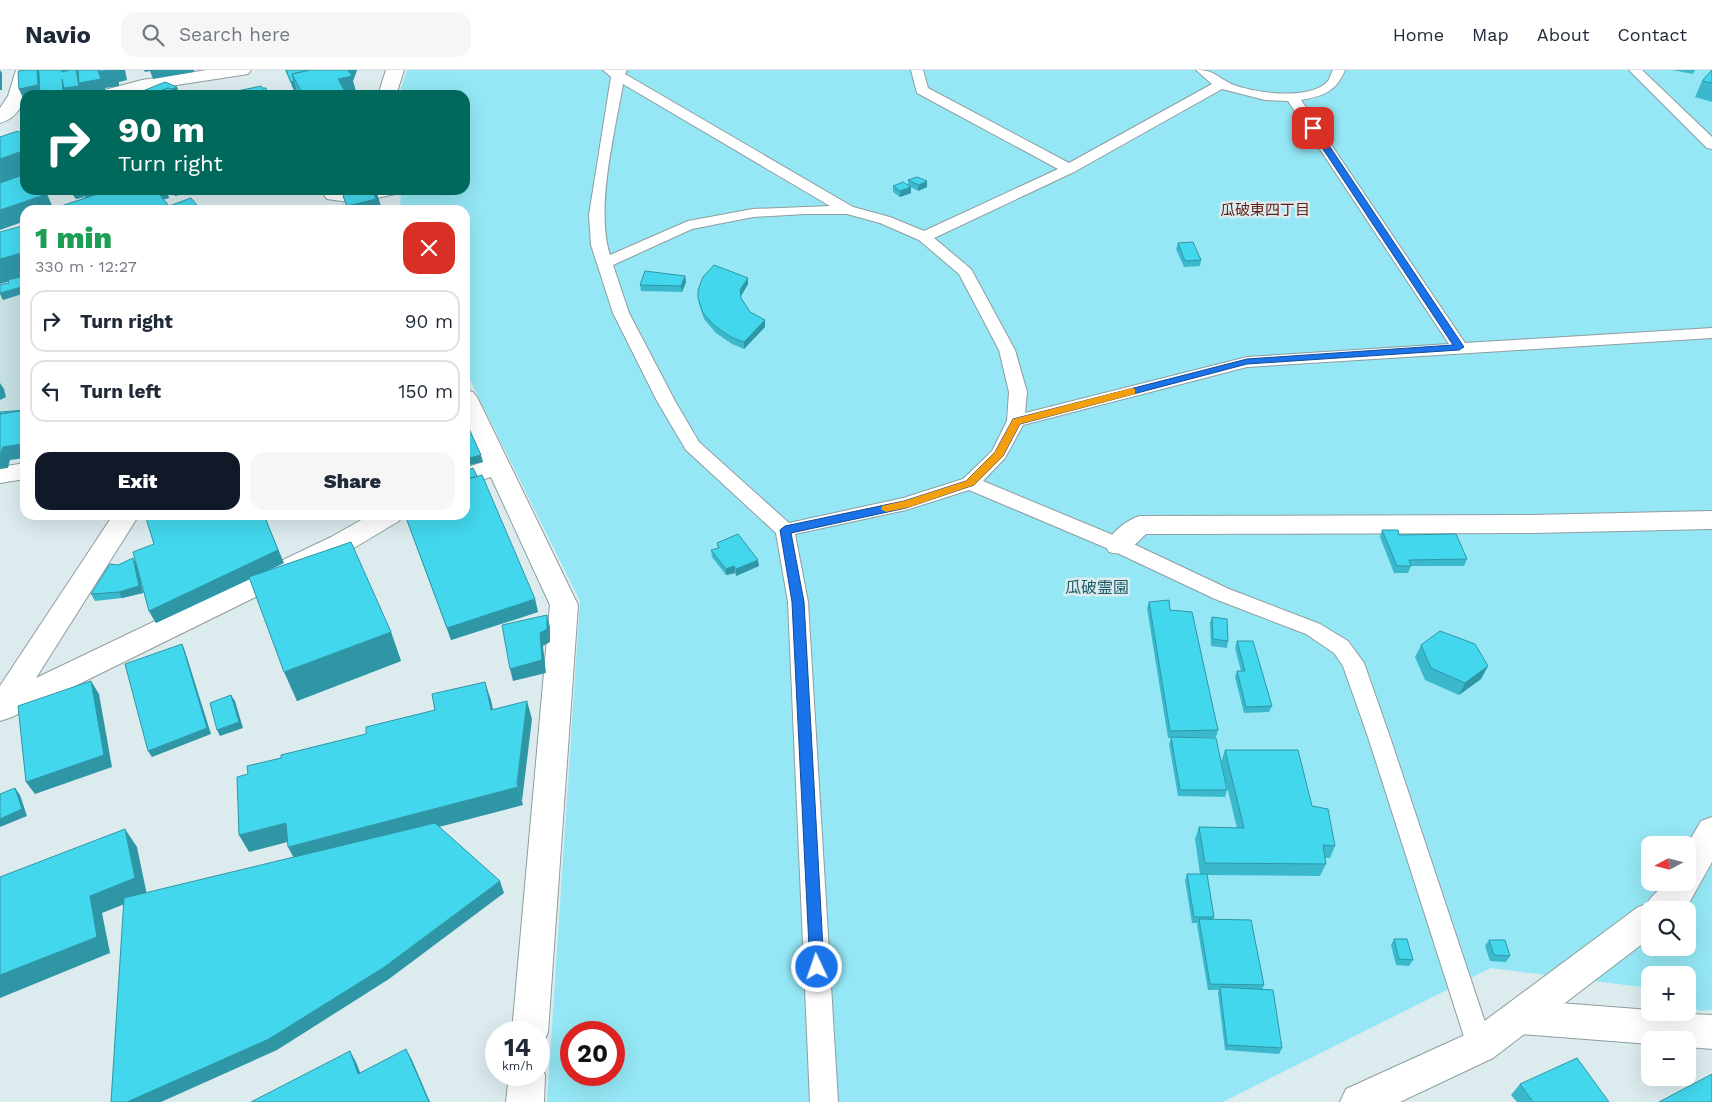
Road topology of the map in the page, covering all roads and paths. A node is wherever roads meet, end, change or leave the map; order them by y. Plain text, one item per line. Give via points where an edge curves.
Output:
1 (25, 70) edge
2 (242, 70) edge
3 (395, 70) edge
4 (917, 70) edge
5 (1202, 70) edge
6 (1339, 70) edge
7 (1635, 70) edge
8 (616, 72) edge
9 (1220, 84) junction
10 (125, 90) edge
11 (389, 90) edge
12 (1292, 96) junction
13 (12, 112) edge
14 (1712, 145) edge
15 (1069, 169) junction
16 (364, 195) edge
17 (331, 198) edge
18 (848, 210) junction
19 (924, 237) junction
20 (605, 263) junction
21 (1712, 333) edge
22 (1459, 347) junction
23 (470, 407) edge
24 (1016, 422) junction
25 (498, 466) junction
26 (20, 472) edge
27 (0, 475) edge
28 (470, 475) edge
29 (970, 483) junction
30 (123, 520) edge
31 (381, 520) edge
32 (1712, 520) edge
33 (785, 530) junction
34 (1118, 545) junction
35 (0, 710) edge
36 (1712, 831) edge
37 (1696, 860) edge
38 (1641, 925) edge
39 (1520, 1017) junction
40 (531, 1021) edge
41 (1712, 1032) edge
42 (1480, 1046) junction
43 (526, 1086) edge
44 (525, 1102) edge
45 (824, 1102) edge
46 (1360, 1102) edge

1 - 13 street
2 - 10 street
3 - 11 street
4 - 15 lane via 922,90
5 - 9 lane
6 - 12 lane via 1333,83 1313,93
7 - 14 lane
8 - 18 lane
8 - 20 lane via 596,215 599,245
9 - 12 lane via 1246,93
9 - 15 lane
12 - 22 lane
15 - 19 lane
16 - 17 street
18 - 19 lane via 885,220
18 - 20 lane via 753,213 688,225
19 - 24 lane via 965,272 1007,350 1018,392
20 - 33 lane via 621,313 692,446
21 - 22 lane
22 - 24 lane via 1247,362
23 - 25 street
24 - 29 lane via 1000,454
25 - 28 street
25 - 40 street via 564,604
26 - 27 street
29 - 33 lane via 906,504
29 - 34 lane
30 - 35 street
31 - 35 street via 340,544
32 - 34 street via 1140,525
33 - 45 lane via 798,602
34 - 42 lane via 1222,594 1313,629 1341,647 1353,663
36 - 37 street
38 - 39 street
39 - 41 street
39 - 42 street
42 - 46 street
43 - 44 street

